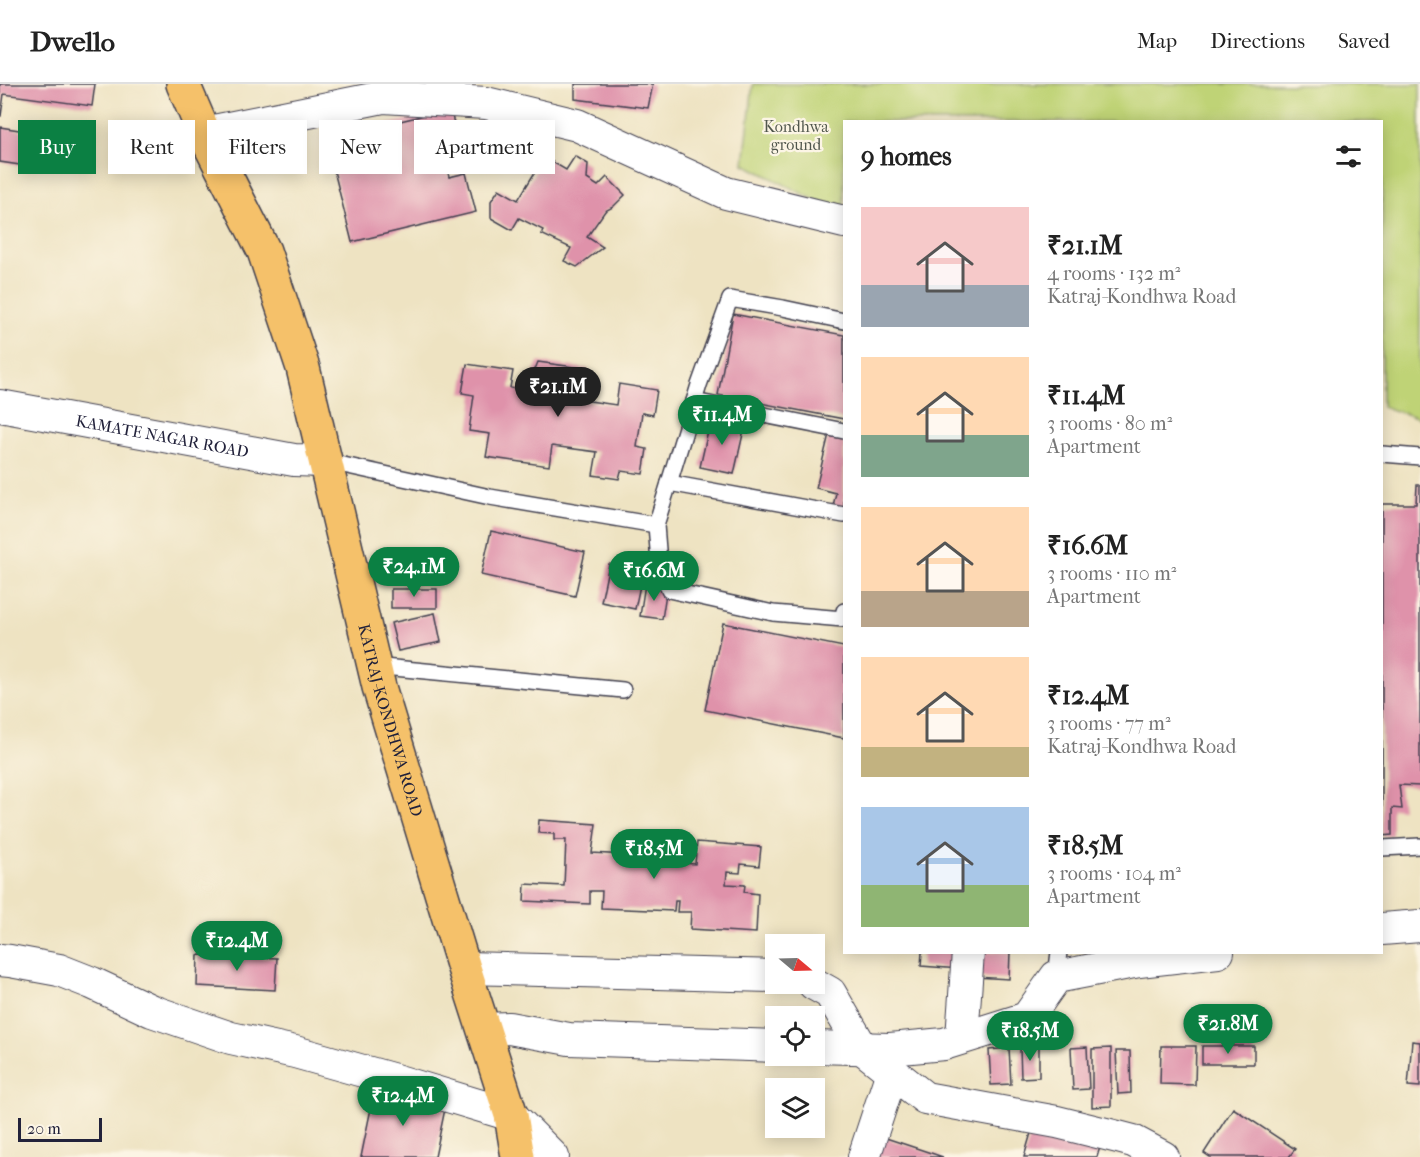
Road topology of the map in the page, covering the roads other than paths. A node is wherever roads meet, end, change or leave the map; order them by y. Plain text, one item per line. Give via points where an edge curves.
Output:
1 (183, 84) edge
2 (204, 133) junction
3 (843, 222) edge
4 (843, 321) edge
5 (694, 401) junction
6 (0, 406) edge
7 (843, 430) edge
8 (1383, 454) edge
9 (1420, 457) edge
10 (325, 461) junction
11 (669, 483) junction
12 (843, 515) edge
13 (656, 525) junction
14 (843, 619) edge
15 (374, 666) junction
16 (623, 690) dead end
17 (1420, 846) edge
18 (1383, 848) edge
19 (1420, 926) edge
20 (1383, 929) edge
21 (968, 954) edge
22 (1200, 954) edge
23 (0, 960) edge
24 (1058, 965) edge
25 (464, 968) junction
26 (765, 976) edge
27 (825, 990) edge
28 (485, 1029) junction
29 (962, 1038) junction
30 (765, 1046) edge
31 (825, 1047) edge
32 (862, 1048) junction
33 (892, 1072) junction
34 (511, 1115) junction
35 (1114, 1147) edge
36 (518, 1157) edge
37 (553, 1157) edge
38 (864, 1157) edge
39 (1163, 1157) edge

1 - 2 highway, KATRAJ-KONDHWA ROAD
2 - 3 street via 383,97 486,103 577,125 726,193
2 - 10 highway, KATRAJ-KONDHWA ROAD via 264,251 303,368
4 - 5 lane via 730,299
5 - 7 lane
5 - 11 lane
6 - 10 street, KAMATE NAGAR ROAD via 294,460
8 - 9 lane
10 - 13 lane via 490,497
10 - 15 highway, KATRAJ-KONDHWA ROAD
11 - 12 lane
11 - 13 lane
13 - 14 lane via 659,562 669,590 773,613
15 - 16 lane
15 - 25 highway, KATRAJ-KONDHWA ROAD
17 - 18 lane
19 - 20 street
21 - 29 street
22 - 24 street
23 - 34 street via 59,970 152,1011 231,1038 295,1052
24 - 29 street via 1027,1018
25 - 26 street
25 - 28 highway, KATRAJ-KONDHWA ROAD
27 - 32 street
28 - 30 street via 509,1028 569,1039
28 - 34 highway, KATRAJ-KONDHWA ROAD
29 - 32 street via 944,1044
31 - 32 street
32 - 33 street
33 - 35 street via 925,1098 1057,1122
33 - 38 street
34 - 36 highway, KATRAJ-KONDHWA ROAD
34 - 37 street
35 - 39 street via 1132,1141

